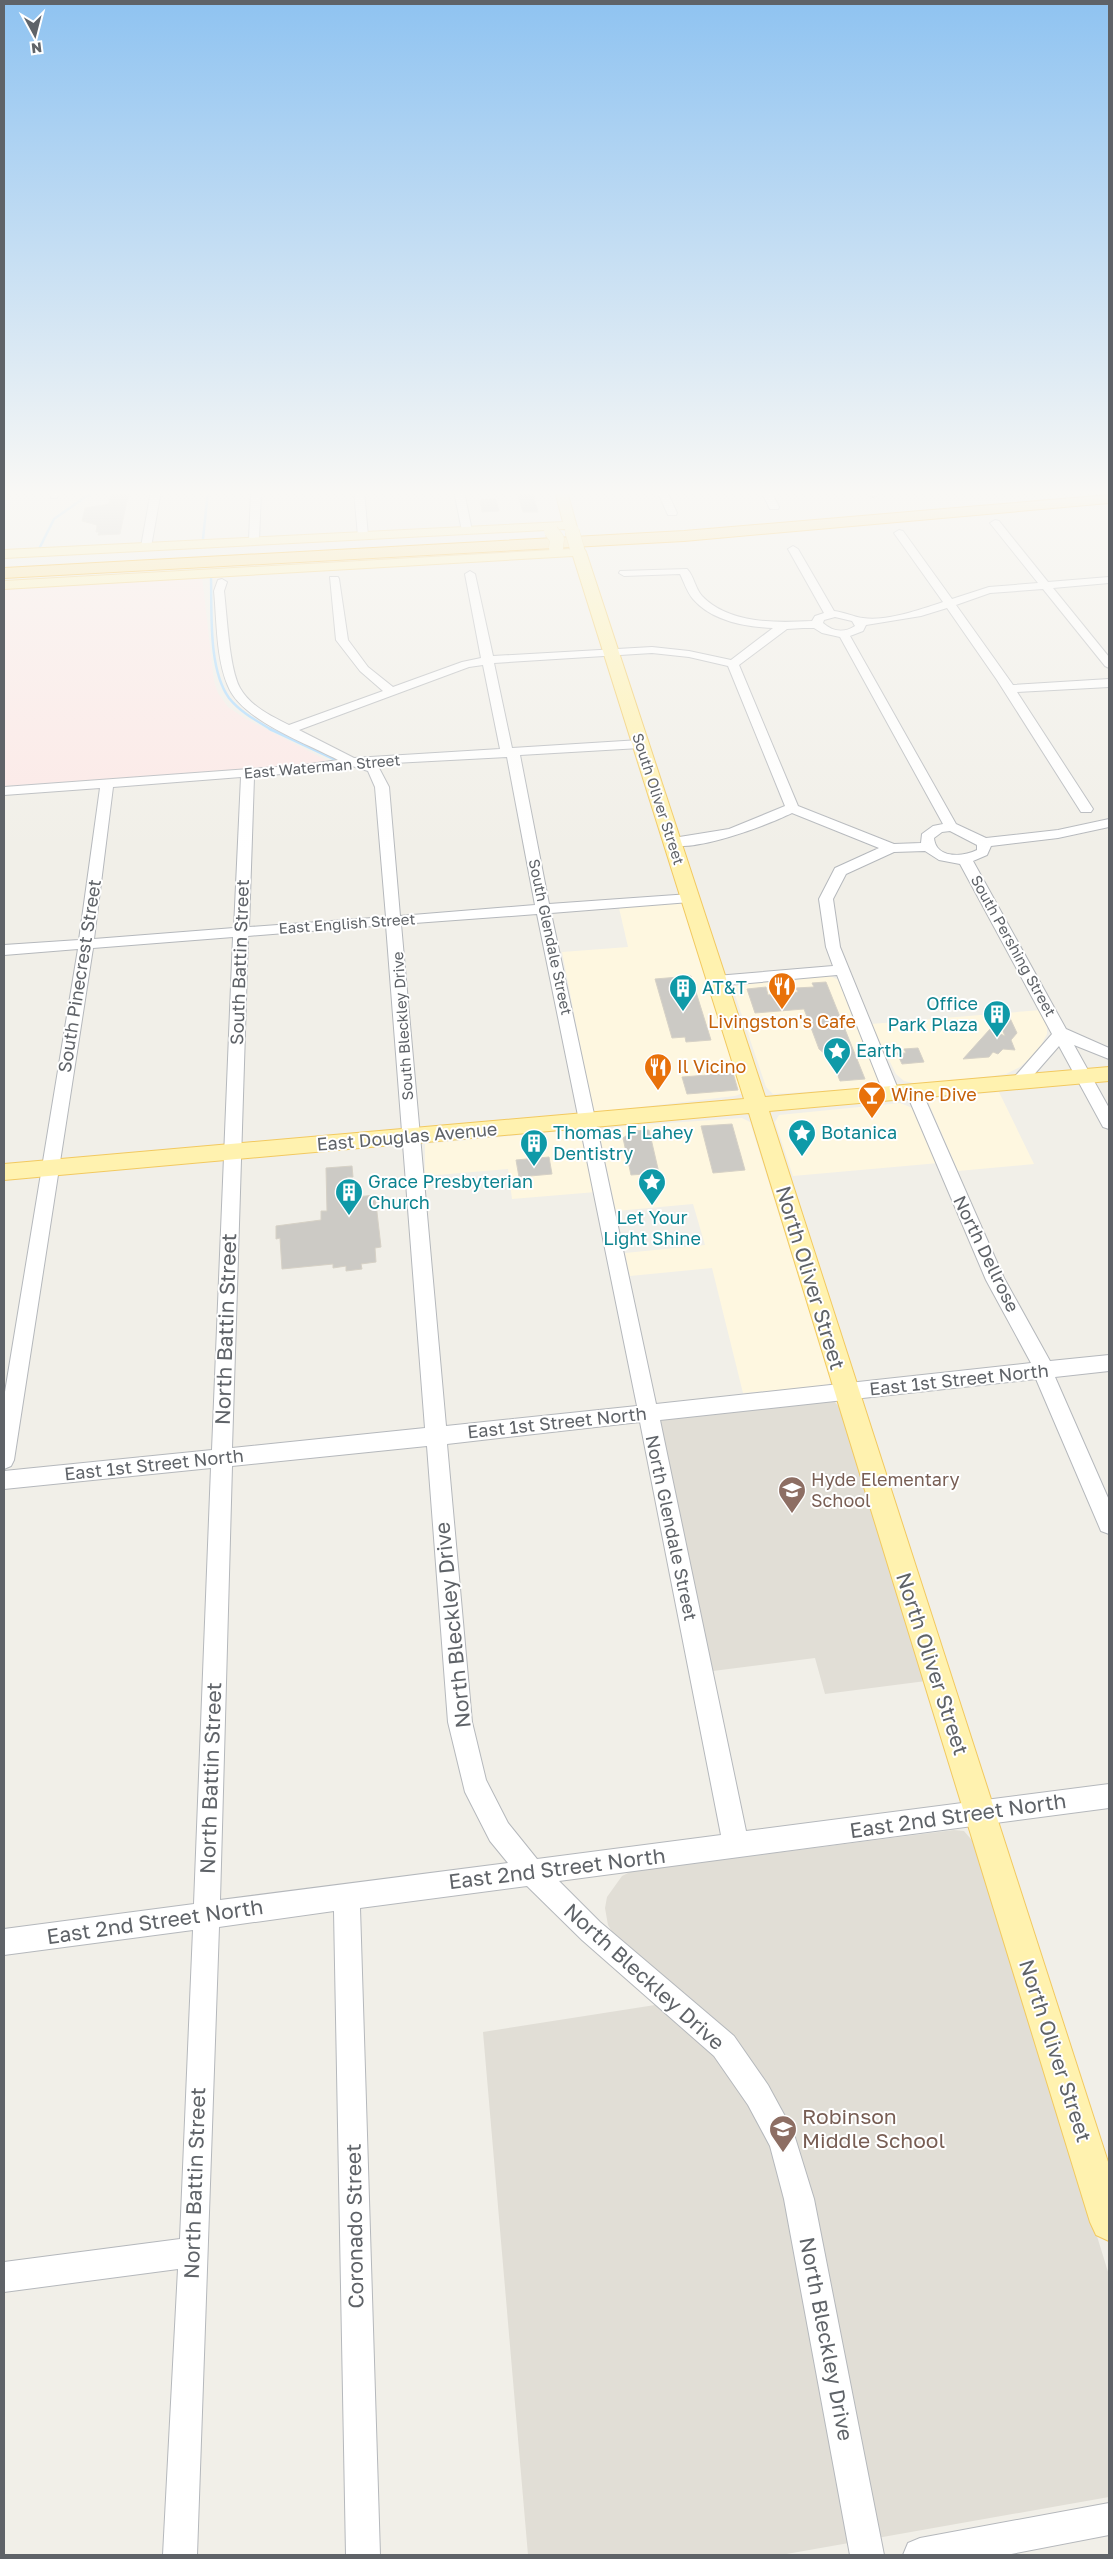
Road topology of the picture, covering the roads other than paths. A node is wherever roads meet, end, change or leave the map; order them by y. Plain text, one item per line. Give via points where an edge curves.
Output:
1 (221, 610) edge
2 (338, 610) edge
3 (478, 610) edge
4 (598, 610) edge
5 (716, 610) edge
6 (828, 610) edge
7 (954, 610) edge
8 (1066, 610) edge
9 (931, 611) joint
10 (830, 614) junction
11 (959, 617) junction
12 (859, 622) junction
13 (817, 624) junction
14 (782, 627) junction
15 (844, 635) junction
16 (611, 652) junction
17 (489, 660) junction
18 (733, 664) junction
19 (1109, 664) edge
20 (1109, 683) edge
21 (1009, 689) junction
22 (391, 691) junction
23 (290, 729) junction
24 (640, 744) junction
25 (510, 753) junction
26 (352, 762) junction
27 (248, 773) junction
28 (107, 784) junction
29 (4, 791) edge
30 (792, 808) junction
31 (1086, 809) junction
32 (1109, 817) edge
33 (1109, 823) edge
34 (951, 827) junction
35 (1058, 834) junction
36 (672, 842) junction
37 (983, 843) junction
38 (928, 846) junction
39 (892, 848) junction
40 (965, 859) junction
41 (690, 898) junction
42 (543, 909) junction
43 (395, 920) junction
44 (241, 932) junction
45 (86, 943) junction
46 (4, 950) edge
47 (843, 970) junction
48 (716, 980) junction
49 (1062, 1033) junction
50 (1109, 1054) edge
51 (1109, 1074) edge
52 (1084, 1076) junction
53 (1018, 1082) junction
54 (914, 1092) junction
55 (892, 1094) junction
56 (757, 1106) junction
57 (589, 1121) junction
58 (1109, 1123) edge
59 (411, 1137) junction
60 (234, 1151) junction
61 (50, 1168) junction
62 (4, 1172) edge
63 (1109, 1364) edge
64 (1042, 1371) junction
65 (846, 1392) junction
66 (647, 1414) junction
67 (435, 1436) junction
68 (220, 1458) junction
69 (4, 1460) edge
70 (4, 1480) edge
71 (1109, 1524) edge
72 (1109, 1796) edge
73 (980, 1814) junction
74 (736, 1846) junction
75 (532, 1873) junction
76 (347, 1896) junction
77 (206, 1915) junction
78 (4, 1942) edge
79 (1109, 2222) edge
80 (193, 2252) junction
81 (4, 2277) edge
82 (1109, 2519) edge
83 (180, 2555) edge
84 (363, 2555) edge
85 (867, 2555) edge
86 (920, 2555) edge

1 - 23 street, South Bleckley Drive via 228,669 234,688 257,713
2 - 22 street via 342,640 364,669
3 - 17 street, South Glendale Street
4 - 16 main road, South Oliver Street
5 - 14 street via 749,622
6 - 10 street
7 - 11 street
8 - 19 street
9 - 11 street
9 - 12 street
10 - 12 street via 850,616
10 - 13 street via 819,618
11 - 21 street
12 - 15 street via 859,629
13 - 14 street
13 - 15 street via 824,631
14 - 18 street
15 - 34 street
16 - 17 street
16 - 18 street via 668,651
16 - 24 main road, South Oliver Street
17 - 22 street via 466,664
17 - 25 street, South Glendale Street
18 - 30 street
20 - 21 street
21 - 31 street
22 - 23 street
23 - 26 street, South Bleckley Drive
24 - 25 street, East Waterman Street
24 - 36 main road, South Oliver Street
25 - 26 street, East Waterman Street
25 - 42 street, South Glendale Street
26 - 27 street, East Waterman Street
26 - 43 street, South Bleckley Drive via 373,768 382,787
27 - 28 street, East Waterman Street
27 - 44 street, South Battin Street
28 - 29 street, East Waterman Street
28 - 45 street, South Pinecrest Street
30 - 36 street via 738,832
30 - 39 street
31 - 32 street
31 - 35 street via 1077,822
33 - 35 street
34 - 37 street via 972,833
34 - 38 street via 931,833 927,838
35 - 37 street
36 - 41 main road, South Oliver Street
37 - 40 street via 980,854
38 - 39 street
38 - 40 street via 941,856
39 - 47 street via 840,871 826,899 833,947
40 - 49 street, South Pershing Street
41 - 42 street, East English Street
41 - 48 main road, South Oliver Street
42 - 43 street, East English Street
42 - 57 street, South Glendale Street
43 - 44 street, East English Street
43 - 59 street, South Bleckley Drive
44 - 45 street, East English Street
44 - 60 street, South Battin Street
45 - 46 street, East English Street
45 - 61 street, South Pinecrest Street
47 - 48 street
47 - 55 street
48 - 56 main road, South Oliver Street
49 - 50 street, South Pershing Street
49 - 52 street, South Pershing Street
49 - 53 street, South Pershing Street
51 - 52 main road, East Douglas Avenue
52 - 53 main road, East Douglas Avenue
52 - 58 street, South Pershing Street
53 - 54 main road, East Douglas Avenue
54 - 55 main road, East Douglas Avenue
54 - 64 street, North Dellrose via 995,1280 1040,1358
55 - 56 main road, East Douglas Avenue
56 - 57 main road, East Douglas Avenue
56 - 65 main road, North Oliver Street
57 - 59 main road, East Douglas Avenue
57 - 66 street, North Glendale Street
59 - 60 main road, East Douglas Avenue
59 - 67 street, North Bleckley Drive
60 - 61 main road, East Douglas Avenue
60 - 68 street, North Battin Street
61 - 62 main road, East Douglas Avenue
61 - 69 street, South Pinecrest Street
63 - 64 street, East 1st Street North
64 - 65 street, East 1st Street North
64 - 71 street, North Dellrose
65 - 66 street, East 1st Street North
65 - 73 main road, North Oliver Street
66 - 67 street, East 1st Street North
66 - 74 street, North Glendale Street
67 - 68 street, East 1st Street North
67 - 75 street, North Bleckley Drive via 460,1722 474,1783 499,1832
68 - 70 street, East 1st Street North
68 - 77 street, North Battin Street
72 - 73 street, East 2nd Street North
73 - 74 street, East 2nd Street North
73 - 79 main road, North Oliver Street
74 - 75 street, East 2nd Street North
75 - 76 street, East 2nd Street North
75 - 85 street, North Bleckley Drive via 591,1931 724,2046 758,2095 783,2140 799,2200
76 - 77 street, East 2nd Street North
76 - 84 street, Coronado Street
77 - 78 street, East 2nd Street North
77 - 80 street, North Battin Street
80 - 81 street
80 - 83 street, North Battin Street
82 - 86 street

